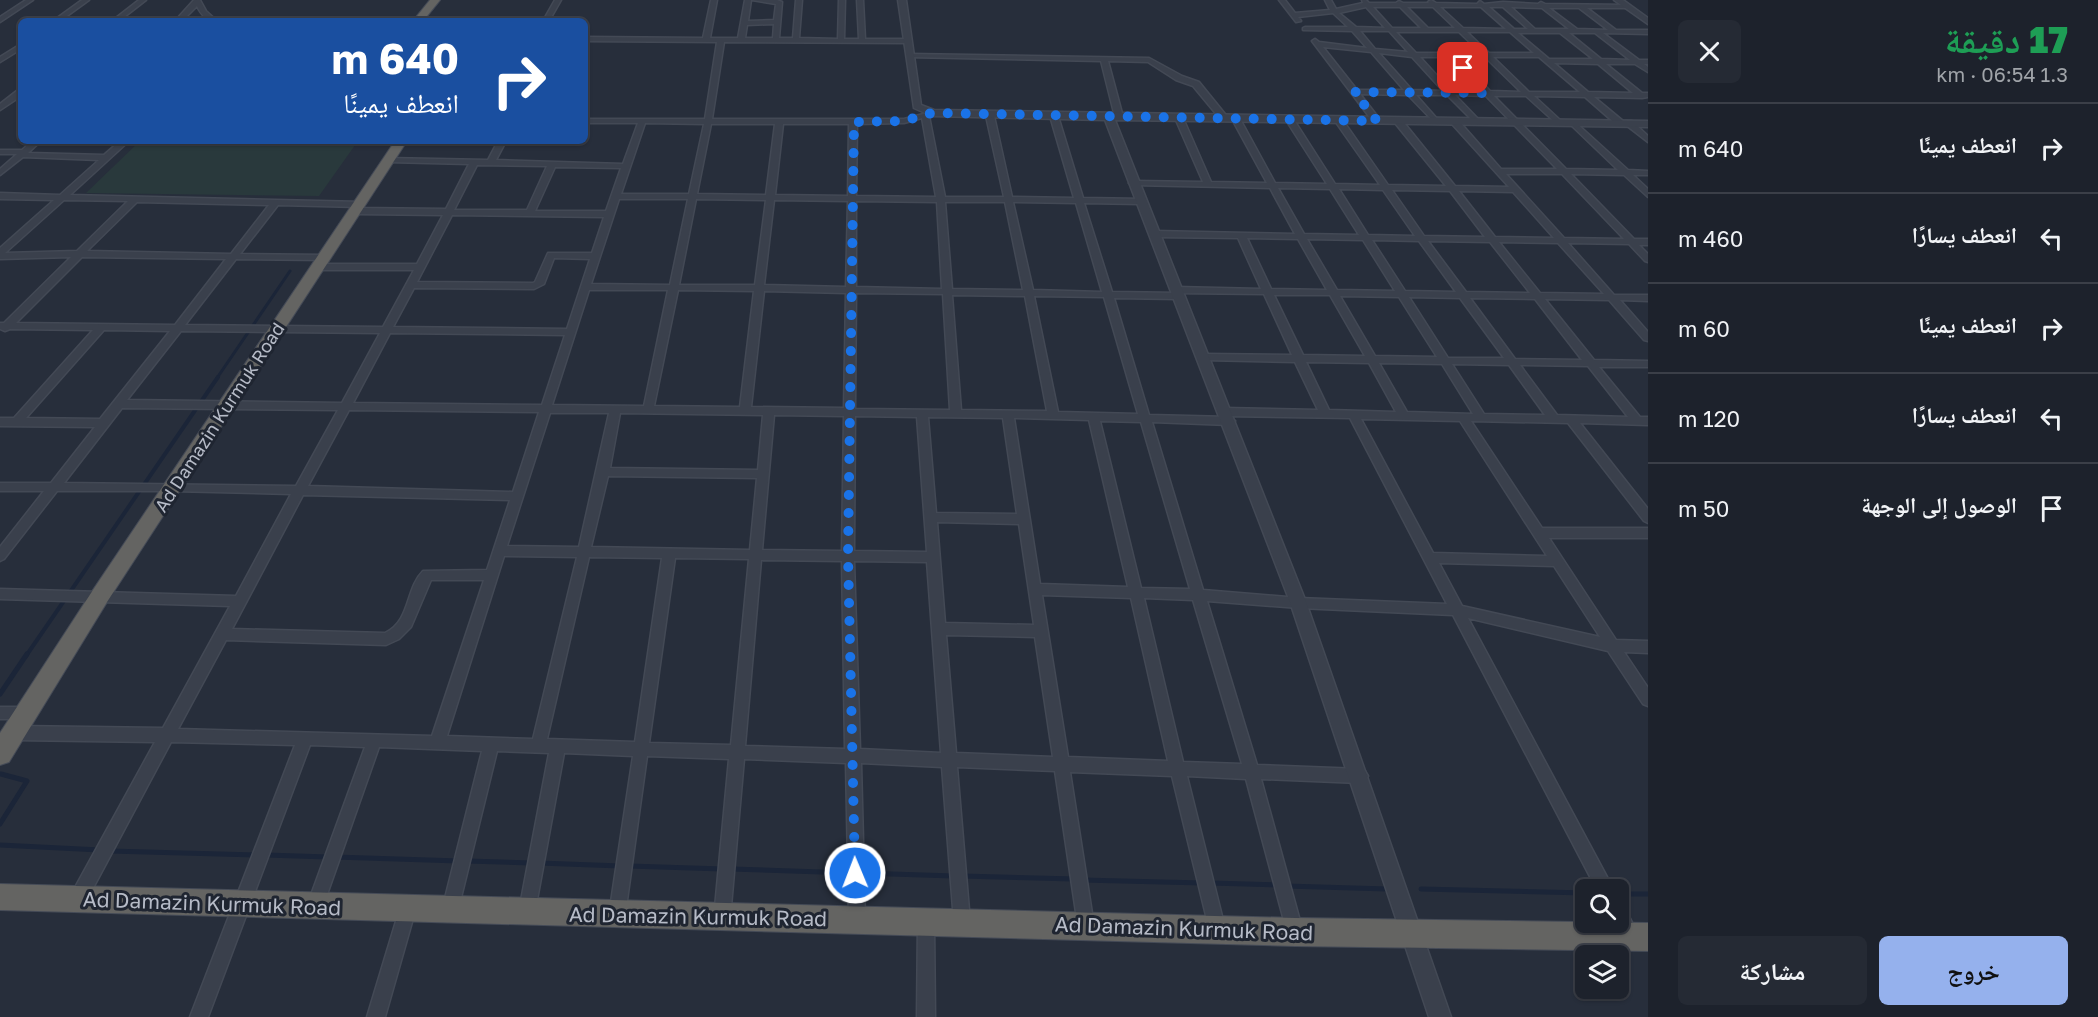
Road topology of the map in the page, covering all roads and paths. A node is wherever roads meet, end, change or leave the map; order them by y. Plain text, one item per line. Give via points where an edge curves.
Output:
1 (30, 0) edge
2 (86, 0) edge
3 (143, 0) edge
4 (435, 0) edge
5 (558, 0) edge
6 (714, 0) edge
7 (748, 0) edge
8 (755, 0) edge
9 (799, 0) edge
10 (842, 0) edge
11 (860, 0) edge
12 (902, 0) edge
13 (1282, 0) edge
14 (1328, 0) edge
15 (1573, 0) edge
16 (1618, 0) edge
17 (197, 1) edge
18 (1365, 2) edge
19 (1399, 2) edge
20 (1431, 2) edge
21 (1479, 2) edge
22 (1540, 2) edge
23 (1503, 3) edge
24 (1580, 5) junction
25 (1626, 6) junction
26 (778, 12) junction
27 (798, 12) junction
28 (1335, 12) junction
29 (1294, 15) junction
30 (60, 18) edge
31 (119, 18) edge
32 (181, 18) edge
33 (210, 18) edge
34 (420, 18) edge
35 (548, 18) edge
36 (0, 20) edge
37 (777, 22) junction
38 (1648, 22) edge
39 (744, 23) junction
40 (1354, 29) junction
41 (1389, 29) junction
42 (1426, 29) junction
43 (1305, 30) junction
44 (1461, 30) junction
45 (1513, 31) junction
46 (1534, 31) junction
47 (1562, 31) junction
48 (1575, 31) junction
49 (1597, 32) junction
50 (1614, 32) junction
51 (1648, 32) edge
52 (588, 39) edge
53 (706, 40) junction
54 (721, 40) junction
55 (741, 40) junction
56 (776, 40) junction
57 (796, 40) junction
58 (841, 41) junction
59 (862, 41) junction
60 (907, 41) junction
61 (1317, 44) junction
62 (0, 47) edge
63 (18, 47) edge
64 (18, 48) edge
65 (1373, 52) junction
66 (1413, 55) junction
67 (1451, 55) junction
68 (1485, 55) junction
69 (1541, 55) junction
70 (909, 56) junction
71 (1104, 59) junction
72 (0, 60) edge
73 (1548, 61) junction
74 (1600, 61) junction
75 (1637, 62) junction
76 (1648, 62) edge
77 (1648, 70) edge
78 (1354, 92) junction
79 (18, 93) edge
80 (1410, 93) junction
81 (1449, 93) junction
82 (1488, 93) junction
83 (0, 94) edge
84 (18, 94) edge
85 (1527, 94) junction
86 (1587, 94) junction
87 (1644, 95) edge
88 (1648, 101) edge
89 (0, 108) edge
90 (928, 114) junction
91 (990, 116) junction
92 (1054, 116) junction
93 (1114, 117) junction
94 (1179, 118) junction
95 (1231, 119) junction
96 (1290, 120) junction
97 (1339, 120) junction
98 (588, 121) edge
99 (1377, 121) junction
100 (1398, 121) junction
101 (1436, 121) junction
102 (642, 122) junction
103 (708, 122) junction
104 (779, 122) junction
105 (854, 122) junction
106 (1455, 122) junction
107 (1476, 122) junction
108 (1515, 122) junction
109 (1557, 122) junction
110 (1574, 123) junction
111 (1624, 123) junction
112 (1648, 123) edge
113 (1648, 140) edge
114 (33, 144) edge
115 (122, 144) edge
116 (399, 144) edge
117 (500, 144) edge
118 (0, 152) edge
119 (22, 153) junction
120 (107, 158) junction
121 (388, 160) junction
122 (474, 164) junction
123 (490, 164) junction
124 (552, 165) junction
125 (625, 166) junction
126 (1498, 171) junction
127 (1563, 172) junction
128 (1624, 172) junction
129 (0, 173) edge
130 (1648, 173) edge
131 (1133, 183) junction
132 (1208, 184) junction
133 (1272, 185) junction
134 (1332, 186) junction
135 (1385, 187) junction
136 (1450, 189) junction
137 (1514, 190) junction
138 (1648, 194) edge
139 (0, 196) edge
140 (615, 196) junction
141 (692, 196) junction
142 (64, 197) junction
143 (770, 198) junction
144 (135, 199) junction
145 (852, 199) junction
146 (941, 200) junction
147 (1009, 200) junction
148 (1078, 200) junction
149 (1140, 201) junction
150 (275, 203) junction
151 (358, 207) junction
152 (449, 212) junction
153 (530, 213) junction
154 (609, 214) junction
155 (1154, 234) junction
156 (1241, 235) junction
157 (1300, 236) junction
158 (1364, 237) junction
159 (1421, 238) junction
160 (1491, 239) junction
161 (1561, 240) junction
162 (1631, 242) junction
163 (1648, 242) edge
164 (0, 254) edge
165 (82, 254) junction
166 (595, 256) junction
167 (234, 257) junction
168 (1648, 259) edge
169 (322, 263) junction
170 (420, 267) junction
171 (411, 285) junction
172 (675, 286) junction
173 (586, 287) junction
174 (759, 288) junction
175 (852, 290) junction
176 (947, 292) junction
177 (1266, 292) junction
178 (1178, 293) junction
179 (1334, 293) junction
180 (1029, 294) junction
181 (1401, 294) junction
182 (1108, 295) junction
183 (1462, 295) junction
184 (1536, 296) junction
185 (1612, 298) junction
186 (1648, 298) edge
187 (2, 328) edge
188 (100, 328) junction
189 (179, 329) junction
190 (276, 329) junction
191 (386, 331) junction
192 (570, 332) junction
193 (1648, 338) edge
194 (1204, 357) junction
195 (1299, 359) junction
196 (1373, 360) junction
197 (1445, 361) junction
198 (1511, 362) junction
199 (1590, 363) junction
200 (1648, 364) edge
201 (119, 404) junction
202 (226, 406) junction
203 (344, 406) junction
204 (545, 408) junction
205 (615, 410) junction
206 (745, 410) junction
207 (769, 410) junction
208 (648, 411) junction
209 (848, 411) junction
210 (922, 413) junction
211 (956, 413) junction
212 (1008, 414) junction
213 (1325, 414) junction
214 (1353, 414) junction
215 (1053, 415) junction
216 (1093, 416) junction
217 (1226, 416) junction
218 (1404, 416) junction
219 (1463, 417) junction
220 (1481, 417) junction
221 (1144, 418) junction
222 (1554, 419) junction
223 (1571, 419) junction
224 (1643, 421) edge
225 (0, 422) edge
226 (16, 422) junction
227 (104, 423) junction
228 (603, 472) junction
229 (763, 474) junction
230 (0, 487) edge
231 (172, 487) junction
232 (52, 488) junction
233 (299, 490) junction
234 (516, 496) junction
235 (930, 517) junction
236 (1648, 518) edge
237 (1024, 519) junction
238 (1540, 533) junction
239 (1648, 533) edge
240 (499, 552) junction
241 (583, 552) junction
242 (669, 554) junction
243 (756, 555) junction
244 (848, 555) junction
245 (0, 556) edge
246 (933, 557) junction
247 (1430, 558) junction
248 (1558, 561) junction
249 (491, 575) junction
250 (1034, 589) junction
251 (1137, 592) junction
252 (0, 594) edge
253 (1198, 595) junction
254 (100, 596) junction
255 (239, 601) junction
256 (1299, 603) junction
257 (1457, 610) junction
258 (939, 629) junction
259 (1040, 631) junction
260 (220, 634) junction
261 (1613, 646) junction
262 (1648, 647) edge
263 (1648, 700) edge
264 (0, 713) edge
265 (27, 713) junction
266 (15, 733) junction
267 (166, 736) junction
268 (305, 739) junction
269 (374, 742) junction
270 (437, 744) junction
271 (491, 746) junction
272 (538, 747) junction
273 (558, 747) junction
274 (640, 750) junction
275 (736, 752) junction
276 (0, 754) edge
277 (852, 756) junction
278 (948, 759) junction
279 (1060, 764) junction
280 (1176, 769) junction
281 (1252, 773) junction
282 (1360, 776) junction
283 (1600, 879) edge
284 (0, 897) edge
285 (78, 900) junction
286 (243, 906) junction
287 (315, 906) junction
288 (408, 909) junction
289 (450, 910) junction
290 (527, 911) junction
291 (617, 915) junction
292 (722, 918) junction
293 (856, 919) junction
294 (926, 921) junction
295 (962, 922) junction
296 (1629, 925) edge
297 (1086, 926) junction
298 (1217, 928) junction
299 (1295, 932) junction
300 (1410, 933) junction
301 (1640, 937) edge
302 (199, 1017) edge
303 (376, 1017) edge
304 (926, 1017) edge
305 (1440, 1017) edge

1 - 36 street
2 - 30 street
3 - 31 street
4 - 34 highway
5 - 35 street
6 - 53 street
7 - 39 street
8 - 26 street via 778,1
9 - 27 street
10 - 58 street
11 - 59 street
12 - 60 street
13 - 29 street
14 - 28 street
15 - 24 street
16 - 25 street
17 - 32 street
17 - 33 street
18 - 19 street
18 - 28 street
18 - 41 street
19 - 20 street
19 - 42 street
20 - 21 street
20 - 44 street
21 - 23 street
21 - 45 street
22 - 23 street
22 - 24 street
22 - 48 street
23 - 46 street
24 - 25 street
24 - 50 street
25 - 38 street
26 - 27 street
26 - 37 street
27 - 57 street
28 - 29 street
28 - 40 street
29 - 43 street
37 - 39 street
37 - 56 street
39 - 55 street
40 - 41 street
40 - 43 street
40 - 65 street
41 - 42 street
41 - 66 street
42 - 44 street
43 - 61 street
44 - 45 street
44 - 68 street
45 - 46 street
45 - 69 street
46 - 47 street
47 - 48 street
47 - 74 street
48 - 49 street
49 - 50 street
49 - 75 street
50 - 51 street
52 - 53 street
53 - 54 street
54 - 55 street
54 - 103 street
55 - 56 street
56 - 57 street
57 - 58 street
58 - 59 street
59 - 60 street
60 - 70 street
61 - 65 street
61 - 78 street
62 - 63 street
64 - 72 street
65 - 66 street
65 - 80 street
66 - 67 street
66 - 81 street
67 - 68 street
67 - 82 street
68 - 69 street
68 - 85 street
69 - 73 street
70 - 71 street
70 - 90 street via 917,106
71 - 93 street
71 - 95 street via 1154,62 1196,84
73 - 74 street
73 - 86 street
74 - 75 street
74 - 87 street
75 - 76 street
75 - 77 street
78 - 80 street
78 - 99 street
79 - 83 street
80 - 81 street
80 - 101 street
81 - 82 street
81 - 107 street
82 - 85 street
82 - 108 street
84 - 89 street
85 - 86 street
85 - 109 street
86 - 87 street
86 - 111 street
87 - 88 street
90 - 91 street
90 - 105 street via 904,121
90 - 146 street
91 - 92 street
91 - 147 street
92 - 93 street
92 - 148 street
93 - 94 street
93 - 131 street
94 - 95 street
94 - 132 street
95 - 96 street
95 - 133 street
96 - 97 street
96 - 134 street
97 - 99 street
97 - 135 street
98 - 102 street
99 - 100 street
100 - 101 street
100 - 136 street
101 - 106 street
102 - 103 street
102 - 125 street
103 - 104 street
103 - 141 street
104 - 105 street
104 - 143 street
105 - 145 street
106 - 107 street
106 - 126 street
107 - 108 street
108 - 109 street
108 - 127 street
109 - 110 street
110 - 111 street
110 - 128 street
111 - 112 street
111 - 113 street
114 - 119 street
115 - 120 street
116 - 121 highway, Ad Damazin Kurmuk Road
117 - 123 street
118 - 119 street
119 - 120 street
119 - 129 street
120 - 142 street
121 - 122 street
121 - 151 highway, Ad Damazin Kurmuk Road
122 - 123 street
122 - 152 street
123 - 124 street
124 - 125 street
124 - 153 street
125 - 140 street
126 - 127 street
126 - 137 street
127 - 128 street
127 - 162 street
128 - 130 street
128 - 138 street
131 - 132 street
131 - 149 street
132 - 133 street
133 - 134 street
133 - 157 street
134 - 135 street
134 - 158 street
135 - 136 street
135 - 159 street
136 - 137 street
136 - 160 street
137 - 161 street
139 - 142 street
140 - 141 street
140 - 154 street
141 - 143 street
141 - 172 street
142 - 144 street
142 - 164 street
143 - 145 street
143 - 174 street
144 - 150 street
144 - 165 street
145 - 146 street
145 - 175 street
146 - 147 street
146 - 176 street
147 - 148 street
147 - 180 street
148 - 149 street
148 - 182 street
149 - 155 street
150 - 151 street
150 - 167 street
151 - 152 street
151 - 169 highway, Ad Damazin Kurmuk Road
152 - 153 street
152 - 170 street
153 - 154 street
154 - 166 street
155 - 156 street
155 - 178 street
156 - 157 street
156 - 177 street
157 - 158 street
157 - 179 street
158 - 159 street
158 - 181 street
159 - 160 street
159 - 183 street
160 - 161 street
160 - 184 street
161 - 162 street
161 - 185 street
162 - 163 street
162 - 168 street
164 - 165 street
165 - 167 street
165 - 187 street
166 - 171 street via 551,255 539,284 534,286
166 - 173 street
167 - 169 street
167 - 189 street
169 - 170 street
169 - 190 highway, Ad Damazin Kurmuk Road
170 - 171 street
171 - 191 street
172 - 173 street
172 - 174 street
172 - 208 street
173 - 192 street
174 - 175 street
174 - 206 street
175 - 176 street
175 - 209 street
176 - 180 street
176 - 211 street
177 - 178 street
177 - 179 street
177 - 195 street
178 - 182 street
178 - 194 street
179 - 181 street
179 - 196 street
180 - 182 street
180 - 215 street
181 - 183 street
181 - 197 street
182 - 221 street
183 - 184 street
183 - 198 street
184 - 185 street
184 - 199 street
185 - 186 street
185 - 193 street
187 - 188 street
188 - 189 street
188 - 226 street
189 - 190 street
189 - 201 street
190 - 191 street
190 - 202 highway, Ad Damazin Kurmuk Road
191 - 192 street
191 - 203 street
192 - 204 street
194 - 195 street
194 - 217 street
195 - 196 street
195 - 213 street
196 - 197 street
196 - 218 street
197 - 198 street
197 - 220 street
198 - 199 street
198 - 222 street
199 - 200 street
199 - 224 street
201 - 202 street
201 - 227 street
202 - 203 street
202 - 231 highway, Ad Damazin Kurmuk Road
203 - 204 street
203 - 233 street
204 - 205 street
204 - 234 street
205 - 208 street
205 - 228 street
206 - 207 street
206 - 208 street
207 - 209 street
207 - 229 street
209 - 210 street
209 - 244 street
210 - 211 street
210 - 235 street
211 - 212 street
212 - 215 street
212 - 237 street
213 - 214 street
213 - 217 street
214 - 218 street
214 - 247 street
215 - 216 street
216 - 221 street
216 - 251 street
217 - 221 street
217 - 256 street
218 - 219 street
219 - 220 street
219 - 238 street
220 - 222 street
221 - 253 street
222 - 223 street
223 - 224 street
223 - 236 street
225 - 226 street
226 - 227 street
227 - 232 street
228 - 229 street
228 - 241 street
229 - 243 street
230 - 232 street
231 - 232 street
231 - 233 street
231 - 254 highway, Ad Damazin Kurmuk Road
232 - 245 street
233 - 234 street
233 - 255 street
234 - 240 street
235 - 237 street
235 - 246 street
237 - 250 street
238 - 239 street
238 - 248 street
240 - 241 street
240 - 249 street
241 - 242 street
241 - 272 street
242 - 243 street
242 - 274 street
243 - 244 street
243 - 275 street
244 - 246 street
244 - 277 street
246 - 258 street
247 - 248 street
247 - 257 street
248 - 261 street
249 - 260 street via 428,575 404,629 386,639
249 - 270 street
250 - 251 street
250 - 259 street
251 - 253 street
251 - 280 street
252 - 254 street
253 - 256 street
253 - 281 street
254 - 255 street
254 - 265 highway, Ad Damazin Kurmuk Road
255 - 260 street
256 - 257 street
256 - 282 street
257 - 261 street
257 - 283 street
258 - 259 street
258 - 278 street
259 - 279 street
260 - 267 street
261 - 262 street
261 - 263 street
264 - 265 street
265 - 266 highway, Ad Damazin Kurmuk Road
266 - 267 street
266 - 276 highway, Ad Damazin Kurmuk Road
267 - 268 street
267 - 285 street
268 - 269 street
268 - 286 street
269 - 270 street
269 - 287 street
270 - 271 street
271 - 272 street
271 - 289 street
272 - 273 street
273 - 274 street
273 - 290 street
274 - 275 street
274 - 291 street
275 - 277 street
275 - 292 street
277 - 278 street
277 - 293 street
278 - 279 street
278 - 295 street
279 - 280 street
279 - 297 street
280 - 281 street
280 - 298 street
281 - 282 street
281 - 299 street
282 - 300 street
284 - 285 highway, Ad Damazin Kurmuk Road
285 - 286 highway, Ad Damazin Kurmuk Road
286 - 287 highway, Ad Damazin Kurmuk Road
286 - 302 street
287 - 288 highway, Ad Damazin Kurmuk Road
288 - 289 highway, Ad Damazin Kurmuk Road
288 - 303 street
289 - 290 highway, Ad Damazin Kurmuk Road
290 - 291 highway, Ad Damazin Kurmuk Road
291 - 292 highway, Ad Damazin Kurmuk Road
292 - 293 highway, Ad Damazin Kurmuk Road
293 - 294 highway, Ad Damazin Kurmuk Road
294 - 295 highway, Ad Damazin Kurmuk Road
294 - 304 street
295 - 297 highway, Ad Damazin Kurmuk Road
296 - 301 street
297 - 298 highway, Ad Damazin Kurmuk Road
298 - 299 highway, Ad Damazin Kurmuk Road
299 - 300 highway, Ad Damazin Kurmuk Road
300 - 301 highway, Ad Damazin Kurmuk Road
300 - 305 street

